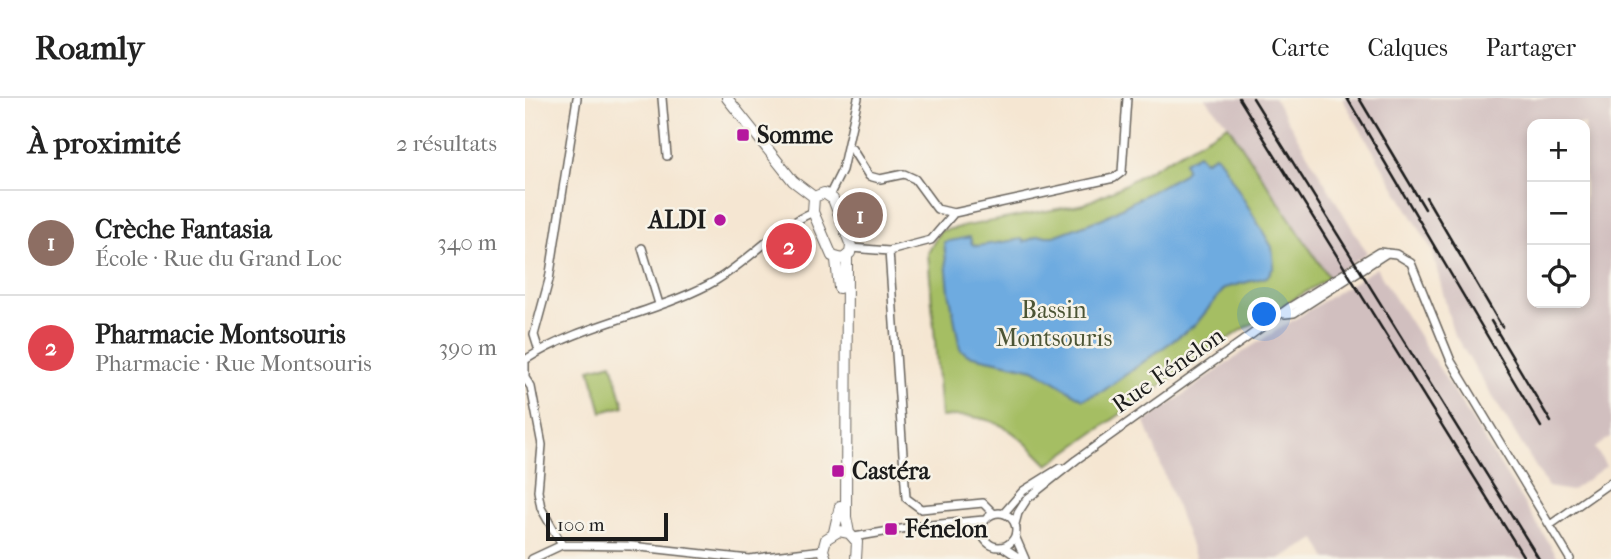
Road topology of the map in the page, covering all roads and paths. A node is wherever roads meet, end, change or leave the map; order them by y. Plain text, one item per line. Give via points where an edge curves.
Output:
1 (577, 98) edge
2 (662, 98) edge
3 (727, 98) edge
4 (858, 98) edge
5 (1126, 98) edge
6 (847, 148) junction
7 (667, 156) dead end
8 (829, 196) junction
9 (814, 197) junction
10 (813, 212) junction
11 (954, 213) junction
12 (642, 248) dead end
13 (889, 251) junction
14 (844, 255) junction
15 (659, 304) junction
16 (539, 351) junction
17 (525, 361) edge
18 (525, 377) edge
19 (1076, 460) junction
20 (1611, 482) edge
21 (993, 513) junction
22 (1004, 513) junction
23 (984, 520) junction
24 (966, 521) junction
25 (1015, 524) junction
26 (1550, 525) junction
27 (981, 529) junction
28 (834, 532) junction
29 (1015, 536) junction
30 (854, 539) junction
31 (562, 545) junction
32 (1003, 547) junction
33 (661, 550) junction
34 (824, 555) edge
35 (532, 559) edge
36 (664, 559) edge
37 (856, 559) edge
38 (1023, 559) edge
39 (1570, 559) edge

1 - 16 street via 549,280 534,335
2 - 7 street
3 - 9 street via 793,181
4 - 6 street
5 - 11 street via 1122,172 1114,178
6 - 8 street
6 - 11 street via 869,176 904,174 915,179 937,209
8 - 9 street
8 - 14 street via 835,205
9 - 10 street
10 - 14 street
10 - 15 street via 708,285
11 - 13 street via 931,240
12 - 15 street
13 - 14 street
13 - 21 street via 906,498 918,509 983,503
14 - 28 street via 839,280 842,460
14 - 30 street via 846,517
15 - 16 street
16 - 17 street
17 - 18 street
18 - 31 street via 543,445 538,491 541,508
19 - 22 street, Rue Fénelon via 1029,486
19 - 25 street, Rue Fénelon via 1027,499
19 - 26 street, Rue Fénelon via 1284,314 1294,313 1387,253 1411,263 1451,361
20 - 26 street
21 - 22 street
21 - 23 street
22 - 25 street
23 - 24 street
23 - 27 street
24 - 27 street
24 - 30 street
25 - 29 street
26 - 39 street
27 - 32 street via 988,544
28 - 30 street
28 - 34 street via 826,540
29 - 32 street
29 - 38 street
30 - 37 street
31 - 33 street
31 - 35 street
32 - 38 street
33 - 34 street via 749,559
33 - 36 street

